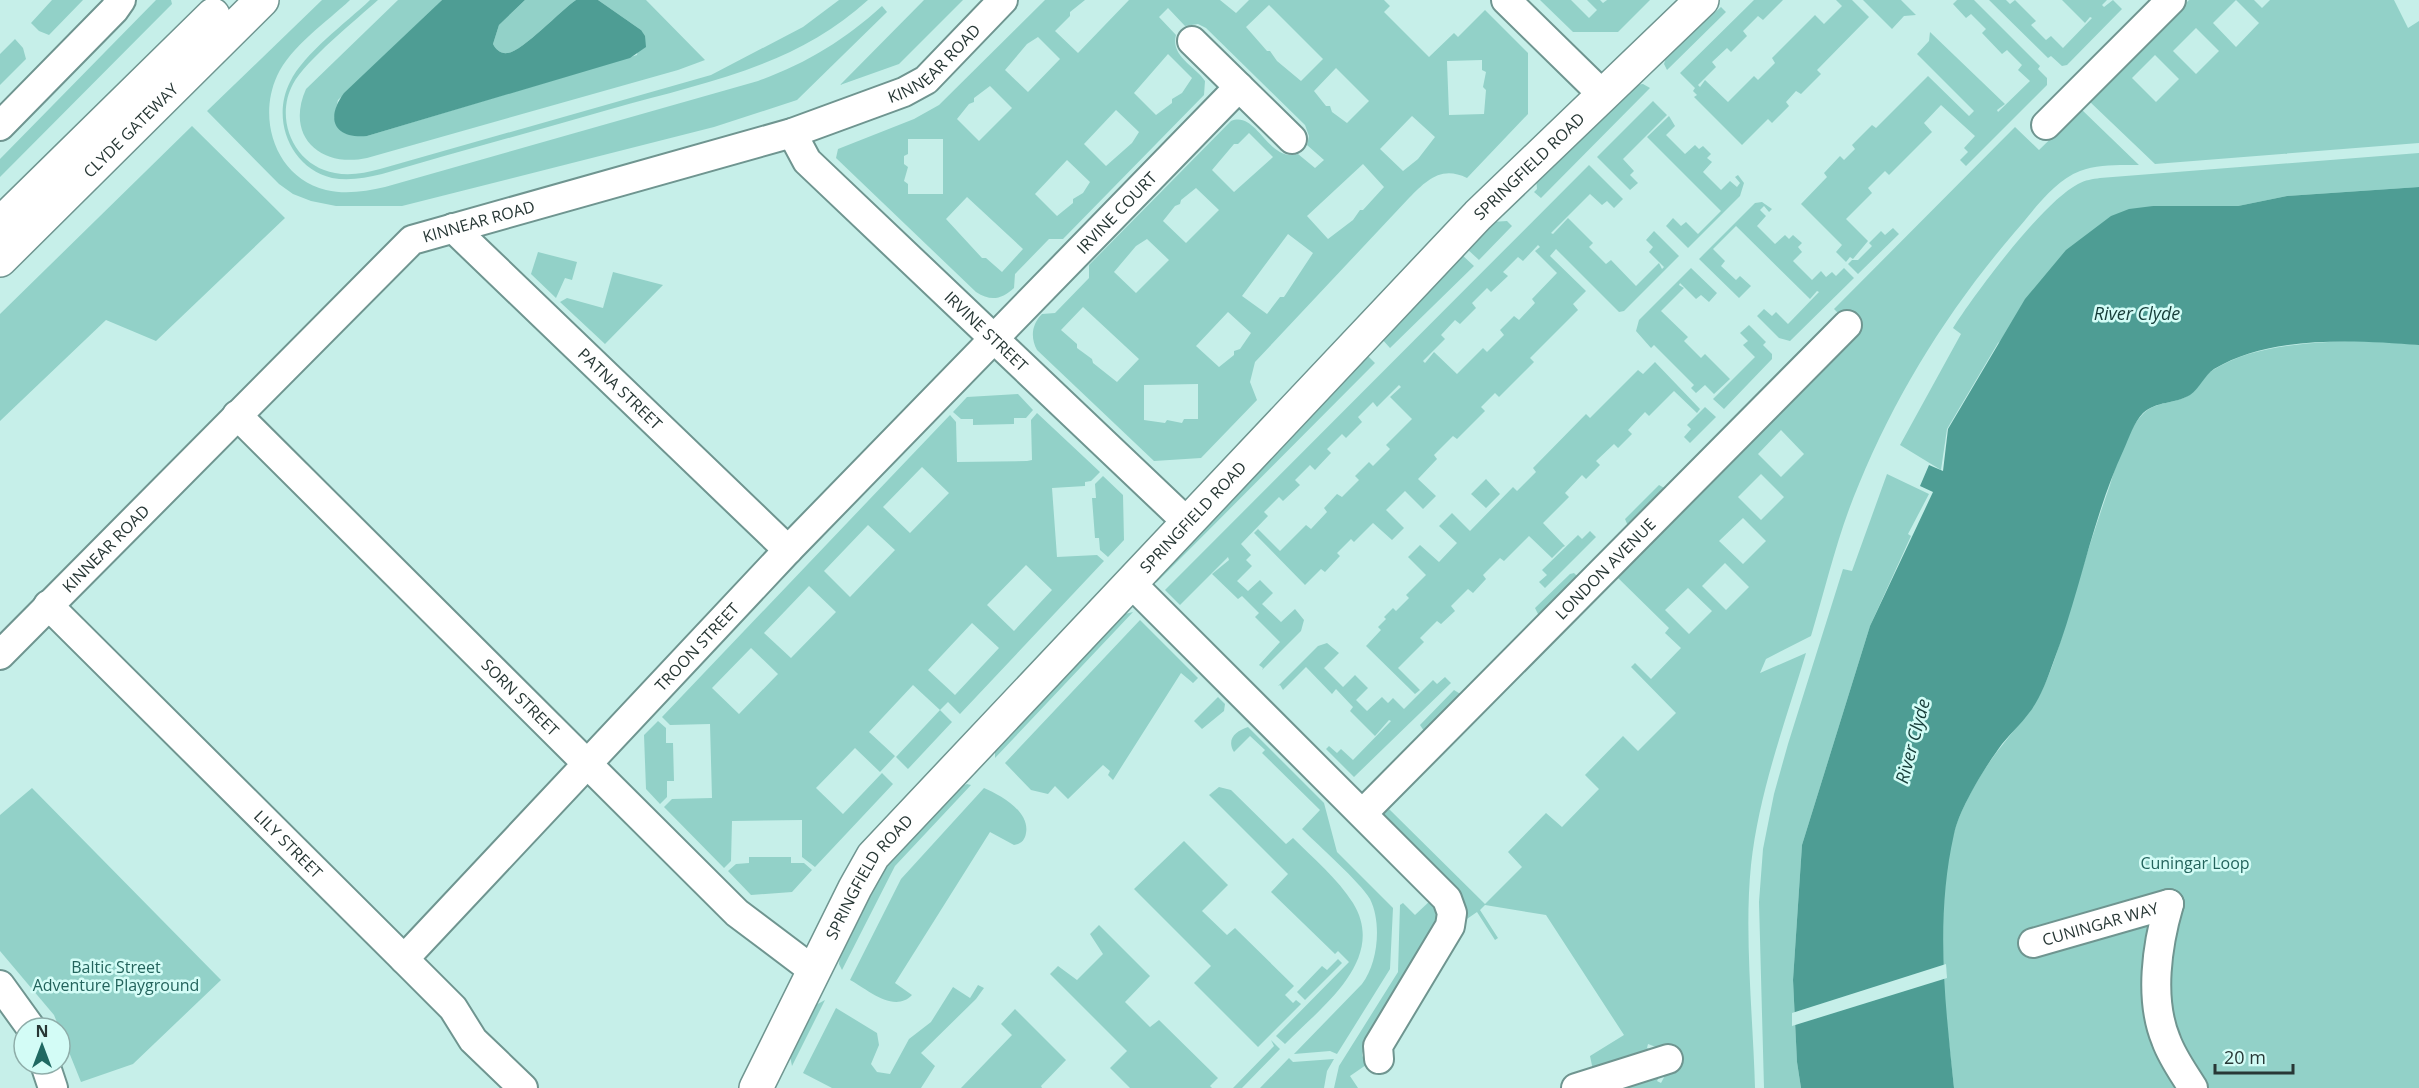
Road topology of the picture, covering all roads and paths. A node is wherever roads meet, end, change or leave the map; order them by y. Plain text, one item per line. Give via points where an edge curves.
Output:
1 (121, 0) edge
2 (228, 0) edge
3 (262, 0) edge
4 (1003, 0) edge
5 (1506, 0) edge
6 (1702, 0) edge
7 (2171, 0) edge
8 (1192, 41) dead end
9 (1239, 87) junction
10 (1602, 94) junction
11 (2046, 125) dead end
12 (0, 126) edge
13 (792, 133) junction
14 (1292, 139) dead end
15 (0, 224) edge
16 (453, 228) junction
17 (0, 260) edge
18 (1847, 326) dead end
19 (993, 338) junction
20 (237, 415) junction
21 (1188, 523) junction
22 (788, 550) junction
23 (1131, 583) junction
24 (48, 606) junction
25 (0, 655) edge
26 (588, 763) junction
27 (1363, 813) junction
28 (2033, 943) dead end
29 (404, 959) junction
30 (814, 970) junction
31 (0, 985) edge
32 (22, 1016) edge
33 (1379, 1059) dead end
34 (1668, 1059) dead end
35 (520, 1087) edge
36 (756, 1088) edge
37 (1576, 1088) edge
38 (2193, 1088) edge

1 - 12 street
2 - 15 street, CLYDE GATEWAY
3 - 17 street, CLYDE GATEWAY
4 - 13 street, KINNEAR ROAD via 919,85
5 - 10 street
6 - 10 street, SPRINGFIELD ROAD
7 - 11 street
8 - 9 street
9 - 14 street
9 - 19 street, IRVINE COURT
10 - 21 street, SPRINGFIELD ROAD via 1478,215
13 - 16 street, KINNEAR ROAD
13 - 19 street, IRVINE STREET via 807,161
16 - 20 street, KINNEAR ROAD via 409,243
16 - 22 street, PATNA STREET
18 - 27 street, LONDON AVENUE
19 - 21 street, IRVINE STREET
19 - 22 street, TROON STREET
20 - 24 street, KINNEAR ROAD
20 - 26 street, SORN STREET
21 - 23 street, SPRINGFIELD ROAD
22 - 26 street, TROON STREET
23 - 27 street
23 - 30 street, SPRINGFIELD ROAD via 873,856
24 - 25 street, KINNEAR ROAD
24 - 29 street, LILY STREET
26 - 29 street, TROON STREET
26 - 30 street, SORN STREET via 737,913
27 - 33 street via 1440,890 1452,913 1448,932 1378,1046
28 - 38 street, CUNINGAR WAY via 2169,904 2158,960 2160,1019 2174,1058
29 - 35 street, LILY STREET via 453,1008 478,1045
30 - 36 street, SPRINGFIELD ROAD
31 - 32 street
34 - 37 street

